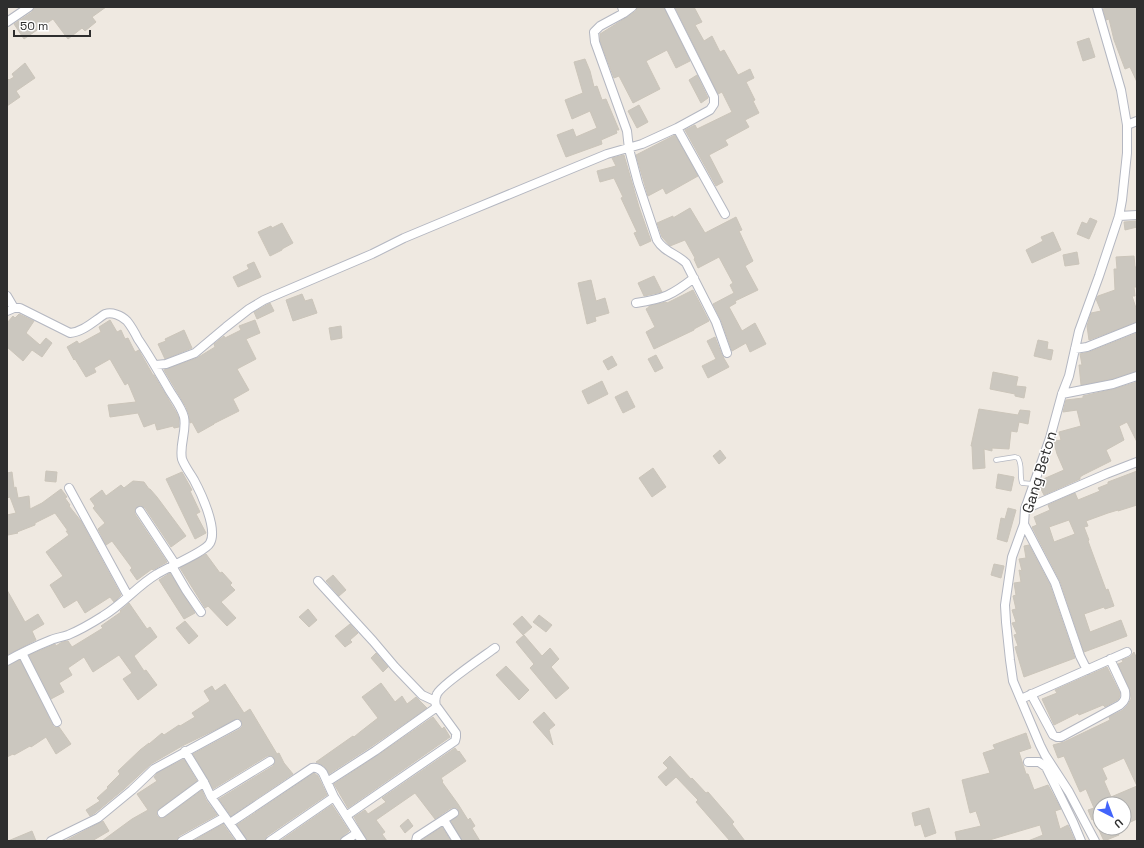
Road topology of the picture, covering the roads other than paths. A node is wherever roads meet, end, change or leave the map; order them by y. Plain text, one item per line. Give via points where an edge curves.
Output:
1 (29, 7) edge
2 (632, 7) edge
3 (669, 7) edge
4 (1097, 7) edge
5 (623, 10) edge
6 (7, 22) edge
7 (1137, 121) edge
8 (1127, 125) junction
9 (677, 128) junction
10 (629, 149) junction
11 (724, 214) dead end
12 (1137, 215) edge
13 (1119, 216) junction
14 (694, 278) junction
15 (7, 296) edge
16 (636, 303) dead end
17 (11, 309) edge
18 (1137, 327) edge
19 (1075, 349) junction
20 (727, 353) dead end
21 (156, 365) junction
22 (1137, 376) edge
23 (1062, 394) junction
24 (996, 460) dead end
25 (1137, 462) edge
26 (1031, 484) junction
27 (69, 488) dead end
28 (1025, 509) junction
29 (140, 511) dead end
30 (1024, 524) junction
31 (174, 565) junction
32 (318, 581) dead end
33 (128, 596) junction
34 (201, 612) dead end
35 (495, 648) dead end
36 (1127, 652) dead end
37 (22, 653) junction
38 (1110, 660) junction
39 (7, 661) edge
40 (1087, 670) junction
41 (1031, 694) junction
42 (1021, 699) junction
43 (436, 704) junction
44 (57, 722) dead end
45 (237, 724) dead end
46 (185, 751) junction
47 (270, 761) dead end
48 (1028, 762) dead end
49 (204, 782) junction
50 (327, 782) junction
51 (211, 797) junction
52 (334, 797) junction
53 (162, 813) dead end
54 (454, 813) dead end
55 (346, 816) junction
56 (227, 820) junction
57 (444, 820) junction
58 (357, 833) junction
59 (185, 840) edge
60 (51, 841) edge
61 (242, 841) edge
62 (270, 841) edge
63 (345, 841) edge
64 (362, 841) edge
65 (416, 841) edge
66 (457, 841) edge
67 (1081, 841) edge
68 (1095, 841) edge

1 - 6 street
2 - 5 street
3 - 9 street via 714,98 710,110
4 - 8 street, Gang Beton via 1121,90
5 - 10 street via 594,32 595,42 627,131
7 - 8 street
8 - 13 street, Gang Beton via 1127,153
9 - 10 street
9 - 11 street
10 - 14 street via 657,240 661,247 680,257
10 - 21 street via 608,154 464,213 264,300 232,322 195,353
12 - 13 street
13 - 19 street, Gang Beton via 1078,331
14 - 16 street via 673,293
14 - 20 street via 716,322
15 - 17 street
17 - 21 street via 24,310 70,333 83,329 105,314 112,313 126,321
18 - 19 street
19 - 23 street, Gang Beton
21 - 31 street via 182,411 185,427 181,454 210,521 211,539 208,546
22 - 23 street via 1113,384
23 - 26 street, Gang Beton via 1050,438
24 - 26 lane via 1018,458 1022,483
25 - 28 street
26 - 28 street, Gang Beton
27 - 33 street
28 - 30 street, Gang Beton
29 - 31 street
30 - 40 street via 1055,583
30 - 42 street, Gang Beton via 1012,557 1006,604 1013,681
31 - 33 street via 156,574
31 - 34 street via 186,590
32 - 43 street via 416,689
33 - 37 street via 114,609 76,631
35 - 43 street via 449,681 437,693
36 - 38 street
37 - 39 street
37 - 44 street
38 - 40 street
38 - 41 street via 1125,691 1125,701 1061,737 1053,735
40 - 41 street
41 - 42 street
42 - 68 street, Gang Beton via 1045,755 1069,792
43 - 50 street via 375,751
43 - 55 street via 456,733 454,741
45 - 46 street
46 - 49 street
46 - 60 street via 154,769 103,814
47 - 51 street
48 - 67 street via 1039,762 1046,767
49 - 51 street
49 - 53 street
50 - 52 street
50 - 56 street via 321,770 312,768
51 - 56 street
52 - 55 street
52 - 62 street
54 - 57 street
55 - 58 street
56 - 59 street
56 - 61 street
57 - 65 street via 417,837
57 - 66 street
58 - 63 street
58 - 64 street

